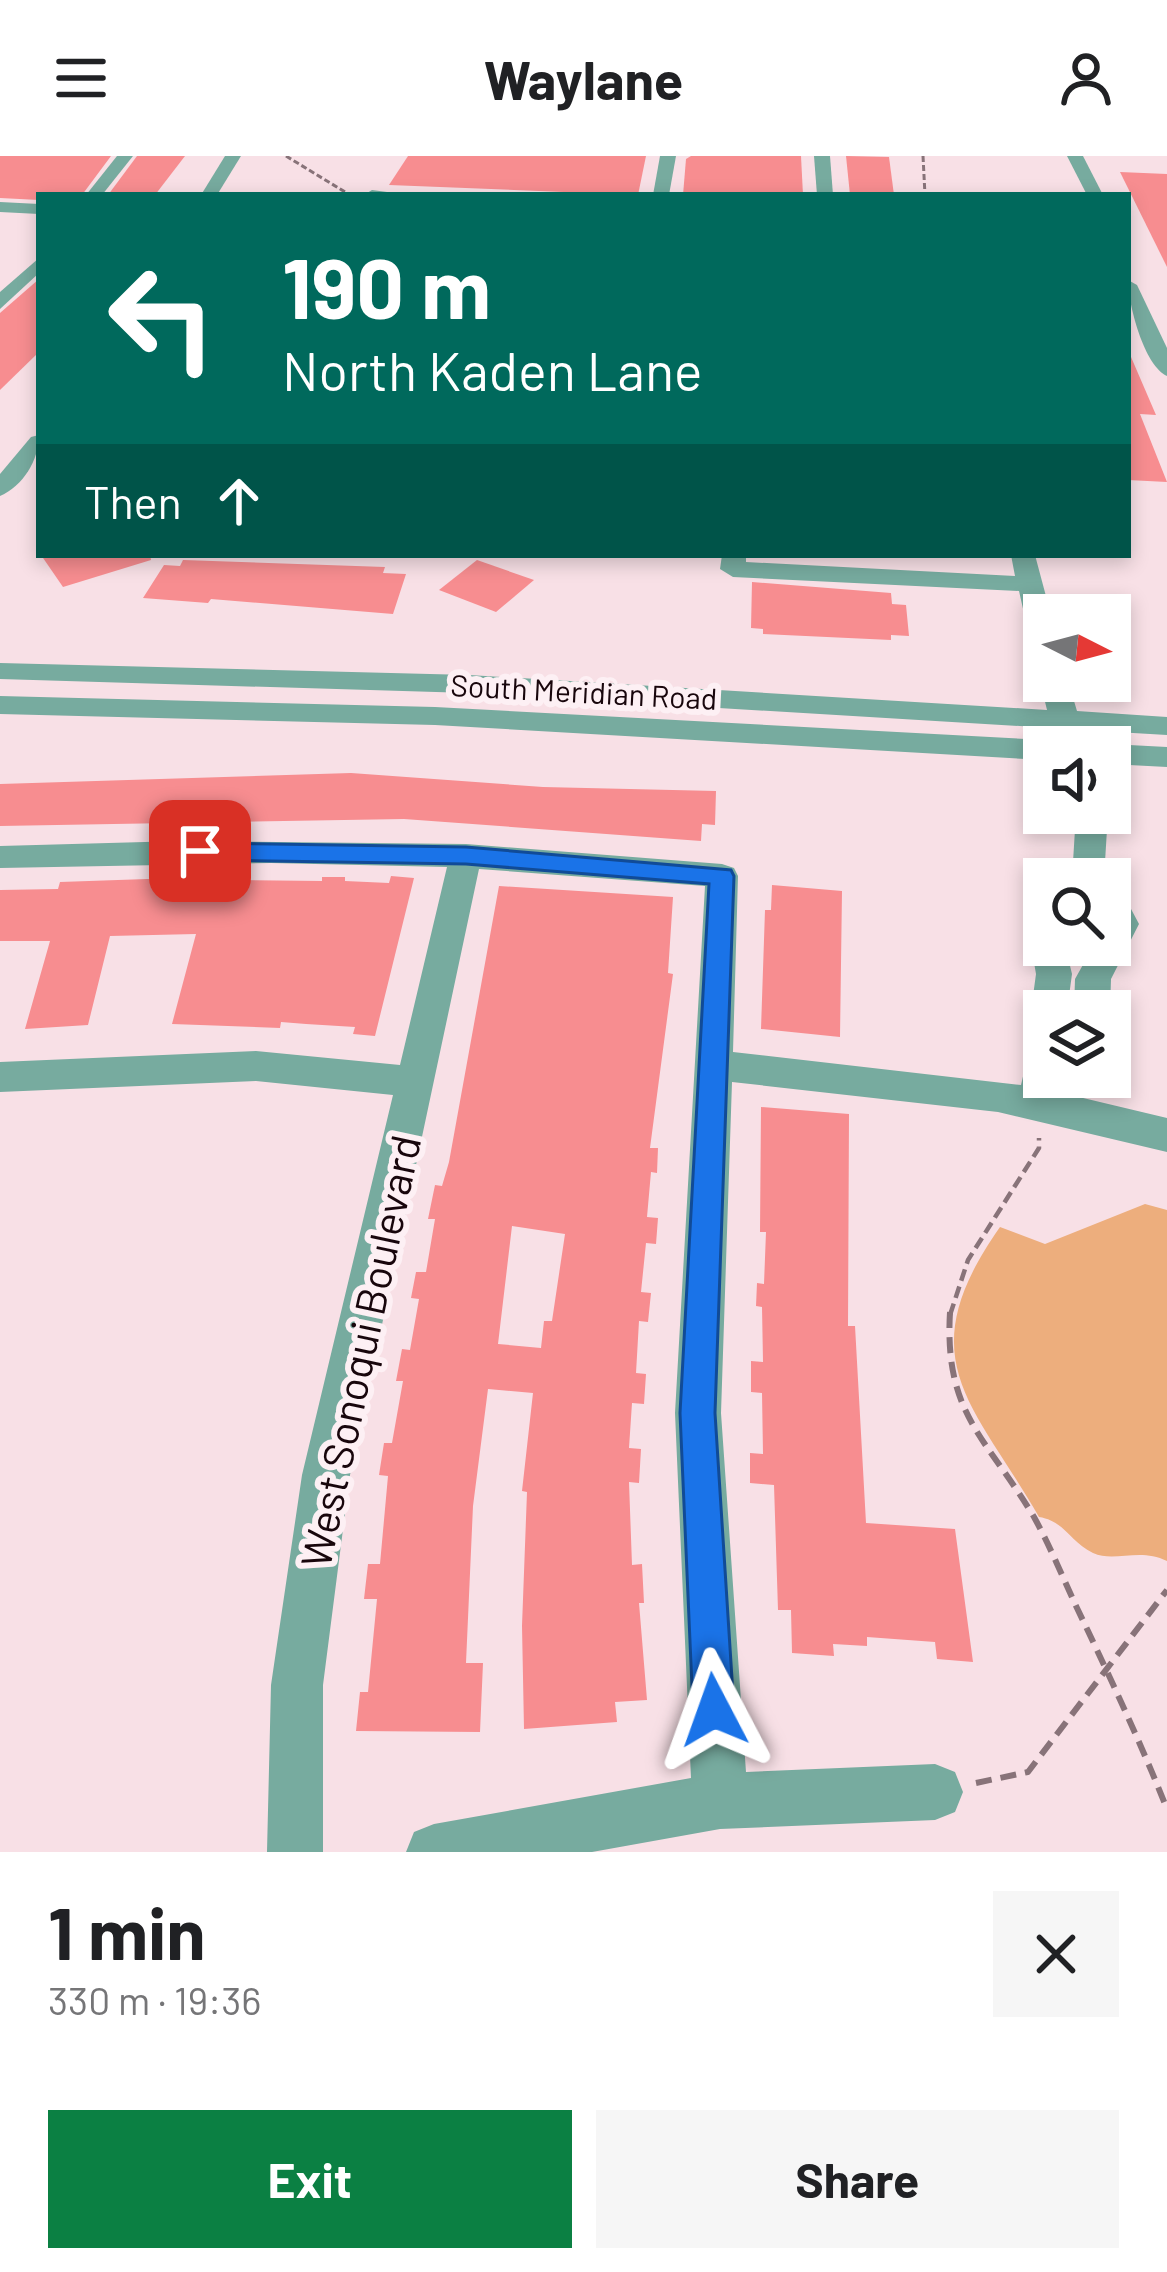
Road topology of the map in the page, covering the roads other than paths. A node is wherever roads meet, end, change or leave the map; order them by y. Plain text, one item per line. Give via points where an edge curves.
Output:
1 (125, 156) edge
2 (232, 156) edge
3 (248, 156) edge
4 (668, 156) edge
5 (822, 156) edge
6 (1076, 156) edge
7 (96, 192) edge
8 (211, 192) edge
9 (226, 192) edge
10 (662, 192) edge
11 (825, 192) edge
12 (1094, 192) edge
13 (0, 207) edge
14 (36, 208) edge
15 (36, 266) edge
16 (1131, 292) edge
17 (0, 303) edge
18 (1131, 347) edge
19 (1157, 349) junction
20 (1167, 370) edge
21 (36, 420) edge
22 (36, 446) edge
23 (0, 462) edge
24 (0, 489) edge
25 (1025, 558) edge
26 (734, 562) edge
27 (1030, 584) junction
28 (1032, 594) edge
29 (0, 671) edge
30 (0, 705) edge
31 (1167, 726) edge
32 (1023, 729) edge
33 (1131, 729) edge
34 (1023, 749) edge
35 (1131, 755) edge
36 (1167, 758) edge
37 (466, 855) junction
38 (0, 857) edge
39 (711, 1065) junction
40 (0, 1077) edge
41 (415, 1082) junction
42 (1038, 1098) edge
43 (1064, 1098) edge
44 (1098, 1098) edge
45 (1038, 1102) junction
46 (1167, 1135) edge
47 (935, 1792) road end
48 (720, 1801) junction
49 (295, 1852) edge
50 (434, 1852) edge

1 - 7 street
2 - 8 street
3 - 9 street
4 - 10 street
5 - 11 street
6 - 12 street
13 - 14 street
15 - 17 street
16 - 19 street
18 - 19 street
19 - 20 street
21 - 23 street
22 - 24 street
25 - 27 street
26 - 27 street
27 - 28 street
29 - 32 street, South Meridian Road via 469,684
30 - 34 street, South Meridian Road via 435,716
31 - 33 street, South Meridian Road
35 - 36 street
37 - 38 street
37 - 39 street via 722,876
37 - 41 street, West Sonoqui Boulevard
39 - 45 street
39 - 48 street via 698,1413
40 - 41 street via 256,1066
41 - 49 street, West Sonoqui Boulevard via 326,1475 297,1685
42 - 45 street
43 - 45 street
44 - 46 street
47 - 48 street
48 - 50 street

